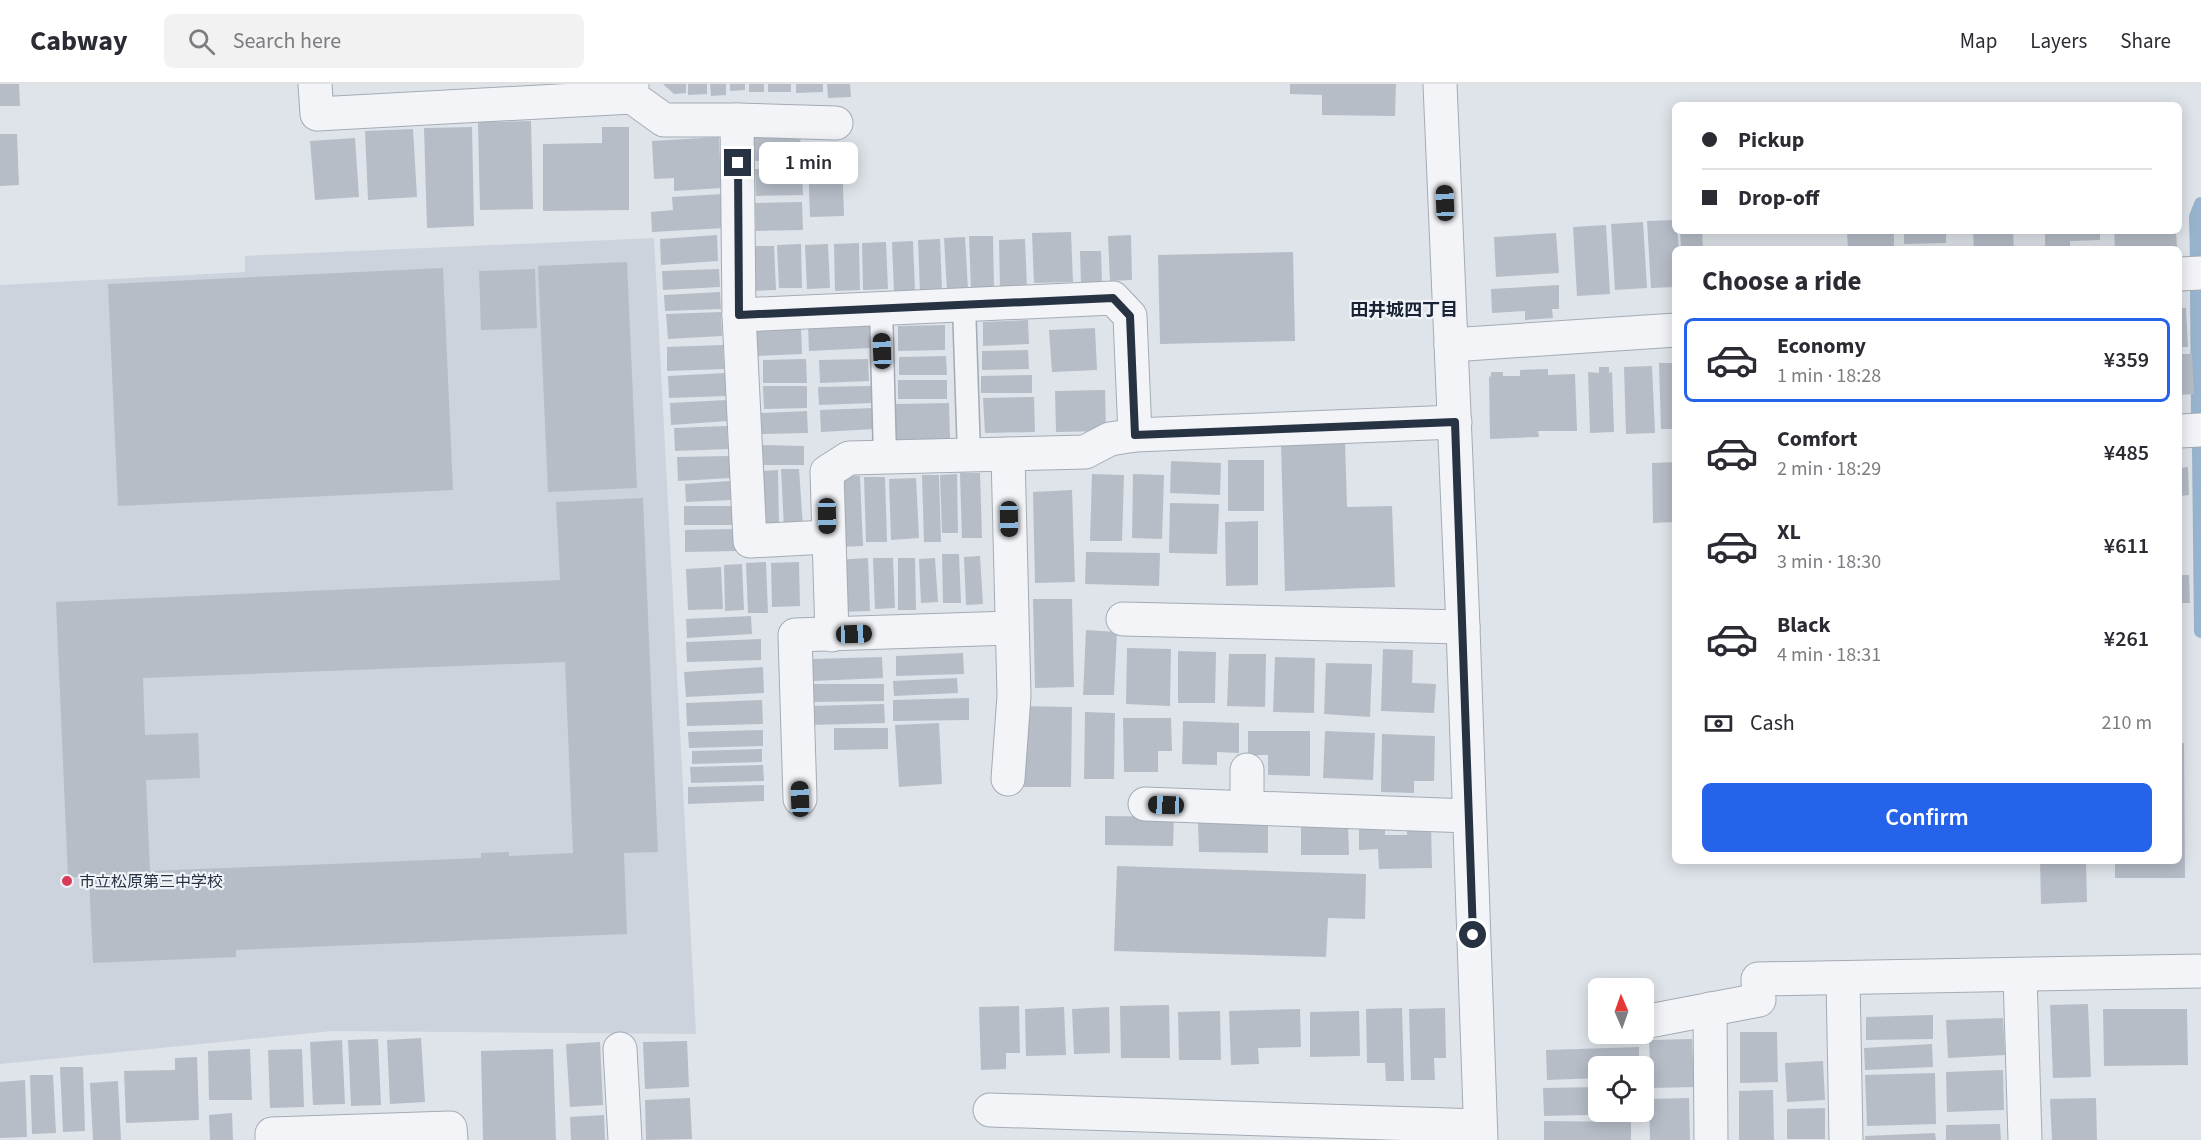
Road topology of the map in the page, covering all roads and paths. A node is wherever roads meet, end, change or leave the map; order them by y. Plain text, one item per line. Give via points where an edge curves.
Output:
1 (315, 84) edge
2 (1440, 84) edge
3 (632, 90) edge
4 (737, 120) junction
5 (836, 123) dead end
6 (2201, 273) edge
7 (2182, 274) edge
8 (964, 304) junction
9 (881, 308) junction
10 (739, 315) junction
11 (1672, 330) edge
12 (1451, 345) junction
13 (1455, 422) junction
14 (2201, 430) edge
15 (2182, 431) edge
16 (1135, 435) junction
17 (1008, 454) junction
18 (969, 455) junction
19 (885, 457) junction
20 (828, 537) junction
21 (1123, 619) dead end
22 (1463, 627) junction
23 (1011, 628) junction
24 (831, 635) junction
25 (1248, 770) dead end
26 (1008, 779) dead end
27 (800, 799) dead end
28 (1145, 804) dead end
29 (1248, 807) junction
30 (1469, 816) junction
31 (2201, 971) edge
32 (2020, 975) junction
33 (1843, 978) junction
34 (1710, 1009) junction
35 (1654, 1020) edge
36 (620, 1049) dead end
37 (990, 1110) dead end
38 (1480, 1133) edge
39 (272, 1140) edge
40 (451, 1140) edge
41 (625, 1140) edge
42 (1711, 1140) edge
43 (1846, 1140) edge
44 (2025, 1140) edge

1 - 3 street via 317,114
2 - 12 street
3 - 4 street via 664,120
4 - 5 street
4 - 10 street
6 - 7 street
8 - 9 street
8 - 16 street via 1113,298 1130,316
8 - 18 lane
9 - 10 street
9 - 19 lane
10 - 20 street via 750,541
11 - 12 street
12 - 13 street
13 - 16 street
13 - 22 street
14 - 15 street
16 - 17 street via 1110,439 1085,453
17 - 18 street
17 - 23 street
18 - 19 street
19 - 20 street via 849,458 826,472
20 - 24 street
21 - 22 street
22 - 30 street
23 - 24 street
23 - 26 street via 1014,696
24 - 27 street via 795,635
25 - 29 street
28 - 29 street
29 - 30 street
30 - 38 street
31 - 32 street
32 - 33 street
32 - 44 street
33 - 34 street via 1758,979 1759,999
33 - 43 street
34 - 35 street
34 - 42 street
36 - 41 street
37 - 38 street
39 - 40 street via 272,1134 450,1128

